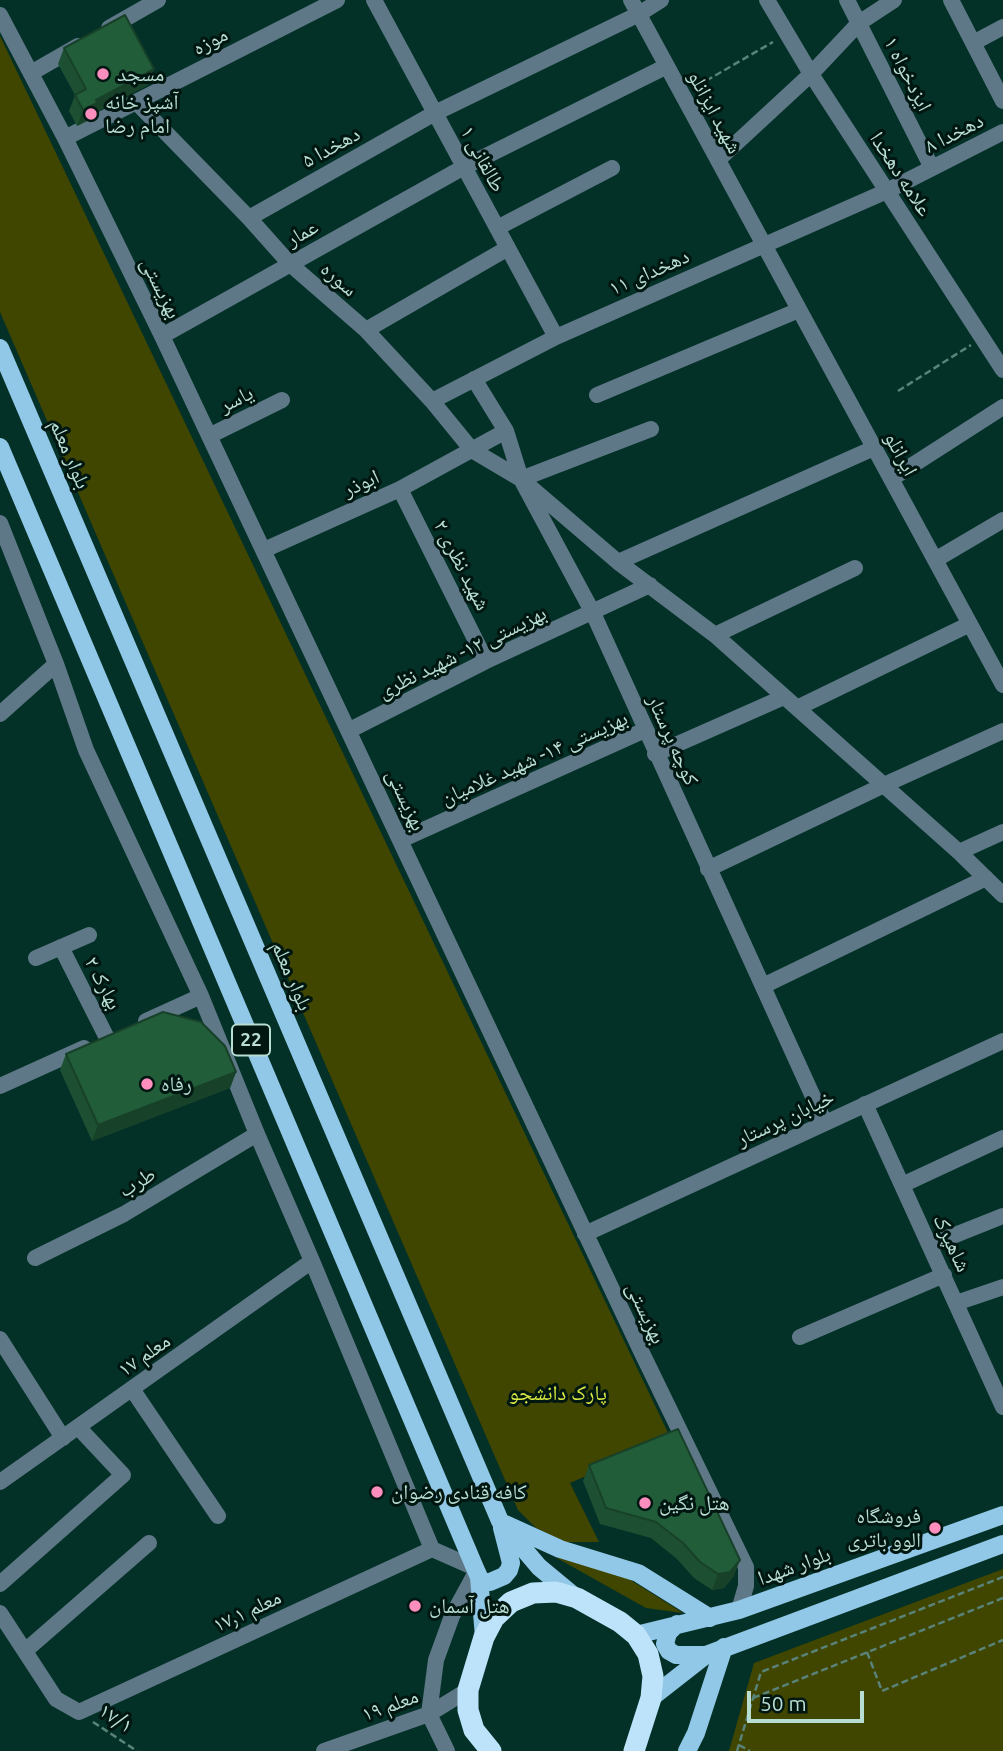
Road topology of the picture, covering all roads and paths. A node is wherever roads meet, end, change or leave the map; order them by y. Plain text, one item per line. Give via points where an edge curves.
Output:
1 (158, 0) edge
2 (337, 0) edge
3 (374, 0) edge
4 (661, 0) edge
5 (767, 0) edge
6 (847, 0) edge
7 (894, 0) edge
8 (951, 0) edge
9 (635, 7) edge
10 (0, 15) edge
11 (859, 23) junction
12 (1003, 27) edge
13 (788, 33) junction
14 (973, 43) junction
15 (667, 66) junction
16 (31, 73) junction
17 (811, 74) junction
18 (682, 95) junction
19 (1003, 101) edge
20 (136, 102) junction
21 (435, 113) junction
22 (1003, 132) edge
23 (65, 138) junction
24 (718, 160) junction
25 (464, 167) junction
26 (612, 168) dead end
27 (932, 168) junction
28 (887, 191) junction
29 (249, 218) junction
30 (497, 228) junction
31 (763, 244) junction
32 (508, 248) junction
33 (290, 264) junction
34 (799, 310) junction
35 (366, 330) junction
36 (162, 336) junction
37 (556, 337) junction
38 (982, 338) junction
39 (0, 348) edge
40 (1003, 370) edge
41 (474, 379) junction
42 (898, 391) dead end
43 (597, 395) dead end
44 (282, 400) dead end
45 (432, 401) junction
46 (1003, 407) edge
47 (651, 429) dead end
48 (506, 431) junction
49 (209, 436) junction
50 (0, 447) edge
51 (874, 448) junction
52 (472, 450) junction
53 (521, 479) junction
54 (891, 479) junction
55 (400, 489) junction
56 (1003, 520) edge
57 (0, 524) edge
58 (264, 550) junction
59 (935, 561) junction
60 (618, 562) junction
61 (855, 568) dead end
62 (650, 585) junction
63 (593, 613) junction
64 (970, 624) junction
65 (715, 635) junction
66 (486, 661) junction
67 (56, 664) junction
68 (1003, 685) edge
69 (784, 697) junction
70 (797, 708) junction
71 (0, 714) edge
72 (350, 730) junction
73 (645, 730) junction
74 (1003, 731) edge
75 (655, 754) junction
76 (884, 785) junction
77 (1003, 832) edge
78 (401, 840) junction
79 (960, 852) junction
80 (708, 869) junction
81 (985, 878) junction
82 (1003, 895) edge
83 (89, 935) dead end
84 (61, 947) junction
85 (36, 958) dead end
86 (762, 986) junction
87 (201, 996) junction
88 (119, 1033) junction
89 (1003, 1041) edge
90 (0, 1086) edge
91 (865, 1104) junction
92 (825, 1123) junction
93 (257, 1134) junction
94 (1003, 1138) edge
95 (902, 1185) junction
96 (1003, 1216) edge
97 (585, 1234) junction
98 (930, 1245) junction
99 (35, 1258) dead end
100 (313, 1261) junction
101 (944, 1275) junction
102 (1003, 1287) edge
103 (956, 1303) junction
104 (800, 1337) dead end
105 (0, 1339) edge
106 (132, 1389) junction
107 (1002, 1402) edge
108 (78, 1427) junction
109 (63, 1438) junction
110 (0, 1482) edge
111 (1003, 1515) edge
112 (218, 1516) dead end
113 (500, 1521) junction
114 (149, 1543) dead end
115 (1003, 1544) edge
116 (432, 1549) junction
117 (477, 1572) junction
118 (1003, 1577) edge
119 (0, 1584) edge
120 (577, 1598) junction
121 (1003, 1598) edge
122 (739, 1610) junction
123 (0, 1613) edge
124 (710, 1618) junction
125 (677, 1623) junction
126 (636, 1635) junction
127 (484, 1637) junction
128 (1003, 1640) edge
129 (724, 1647) junction
130 (24, 1651) junction
131 (867, 1652) junction
132 (706, 1655) junction
133 (468, 1690) junction
134 (651, 1698) junction
135 (753, 1698) junction
136 (79, 1712) junction
137 (429, 1714) junction
138 (739, 1745) junction
139 (137, 1751) edge
140 (324, 1751) edge
141 (447, 1751) edge
142 (491, 1751) edge
143 (634, 1751) edge
144 (687, 1751) edge
145 (737, 1751) edge
146 (750, 1751) edge

1 - 16 street
2 - 20 street, موزه
3 - 21 street, طالقانی ۱
4 - 9 street, دهخدا ۵
5 - 13 street, علامه دهخدا
6 - 11 street, ایزدخواه ۱
7 - 11 street
8 - 14 street
9 - 15 street, شهید ایزانلو
9 - 21 street, دهخدا ۵ via 529,68
10 - 16 street, بهزیستی
11 - 17 street
11 - 27 street, ایزدخواه ۱
12 - 14 street
13 - 17 street, علامه دهخدا
13 - 18 path
14 - 19 street
15 - 18 street, شهید ایزانلو
15 - 25 street, عمار
16 - 23 street, بهزیستی
17 - 24 street
17 - 28 street, علامه دهخدا
18 - 24 street, شهید ایزانلو
20 - 23 street, موزه
20 - 29 street, سوره
21 - 25 street, طالقانی ۱
21 - 29 street, دهخدا ۵
22 - 27 street, دهخدا ۸
23 - 36 street, بهزیستی
24 - 31 street, شهید ایزانلو
25 - 30 street, طالقانی ۱
25 - 33 street, عمار
26 - 30 street
27 - 28 street, دهخدا ۸
28 - 31 street, دهخدای ۱۱
28 - 38 street, علامه دهخدا
29 - 33 street, سوره
30 - 32 street, طالقانی ۱
31 - 34 street, ایرانلو
31 - 37 street, دهخدای ۱۱
32 - 35 street
32 - 37 street, طالقانی ۱
33 - 35 street, سوره
33 - 36 street, عمار
34 - 43 street
34 - 51 street, ایرانلو
35 - 45 street, سوره
36 - 49 street, بهزیستی
37 - 41 street, دهخدای ۱۱
38 - 40 street, علامه دهخدا
38 - 42 path
39 - 113 main road, بلوار معلم
41 - 45 street, دهخدای ۱۱
41 - 48 street, کوچه پرستار
44 - 49 street, یاسر
45 - 52 street, سوره
46 - 54 street
47 - 53 street
48 - 52 street, ابوذر
48 - 53 street, کوچه پرستار
49 - 58 street, بهزیستی
50 - 117 main road, 22
51 - 54 street, ایرانلو
51 - 60 street
52 - 53 street, سوره
52 - 55 street, ابوذر
53 - 60 street, سوره
53 - 63 street, کوچه پرستار
54 - 59 street, ایرانلو
55 - 58 street, ابوذر
55 - 66 street, شهید نظری ۲
56 - 59 street
57 - 67 street
58 - 72 street, بهزیستی
59 - 64 street, ایرانلو
60 - 62 street, سوره
61 - 65 street
62 - 63 street, بهزیستی ۱۲- شهید نظری
62 - 65 street, سوره
63 - 66 street, بهزیستی ۱۲- شهید نظری
63 - 73 street, کوچه پرستار
64 - 68 street, ایرانلو
64 - 70 street
65 - 69 street, سوره
66 - 72 street, بهزیستی ۱۲- شهید نظری
67 - 71 street
67 - 87 street via 86,750
69 - 70 street, سوره
69 - 75 street
70 - 76 street, سوره
72 - 78 street, بهزیستی
73 - 75 street, کوچه پرستار
73 - 78 street, بهزیستی ۱۴- شهید غلامیان
74 - 76 street
75 - 80 street, کوچه پرستار
76 - 79 street, سوره
76 - 80 street
77 - 79 street
78 - 97 street, بهزیستی
79 - 81 street, سوره
80 - 86 street, کوچه پرستار
81 - 82 street, سوره
81 - 86 street
83 - 84 street
84 - 85 street
84 - 88 street, بهارک ۲
86 - 92 street, کوچه پرستار
87 - 88 street
87 - 93 street
88 - 90 street
89 - 91 street, خیابان پرستار
91 - 92 street, خیابان پرستار
91 - 95 street, شاهپرک
92 - 97 street, خیابان پرستار
93 - 99 street, طرب via 124,1214
93 - 100 street
94 - 95 street
95 - 98 street, شاهپرک
96 - 98 street
97 - 122 street, بهزیستی via 746,1567 747,1586
98 - 101 street, شاهپرک
100 - 106 street, معلم ۱۷
100 - 116 street
101 - 103 street, شاهپرک
101 - 104 street
102 - 103 street
103 - 107 street, شاهپرک
105 - 109 street
106 - 108 street, معلم ۱۷
106 - 112 street
108 - 109 street, معلم ۱۷
108 - 119 street via 123,1475
109 - 110 street, معلم ۱۷
111 - 122 main road, بلوار شهدا
113 - 117 main road via 511,1563 497,1580 482,1582
113 - 120 main road, بلوار معلم via 539,1567
113 - 124 main road via 560,1549 638,1573
114 - 130 street
115 - 129 main road
116 - 117 street
116 - 136 street, معلم ۱۷٫۱
117 - 127 main road, 22
117 - 137 street via 452,1616 436,1660
118 - 135 path via 761,1671
120 - 126 highway
120 - 127 highway via 556,1592 533,1593 511,1602 494,1618
121 - 131 path
122 - 124 main road, بلوار شهدا
123 - 130 street
124 - 125 main road, بلوار شهدا
125 - 126 main road, بلوار شهدا
125 - 132 main road via 668,1633 668,1651
126 - 134 highway via 648,1654
127 - 133 highway
128 - 131 path via 882,1691
129 - 132 main road
129 - 144 main road
130 - 136 street via 56,1699
131 - 135 path
132 - 134 main road
133 - 137 street, معلم ۱۹
133 - 142 highway via 474,1730
134 - 143 highway
135 - 138 path
136 - 139 path, ۱۷/۱
137 - 140 street, معلم ۱۹
137 - 141 street
138 - 145 path
138 - 146 path

